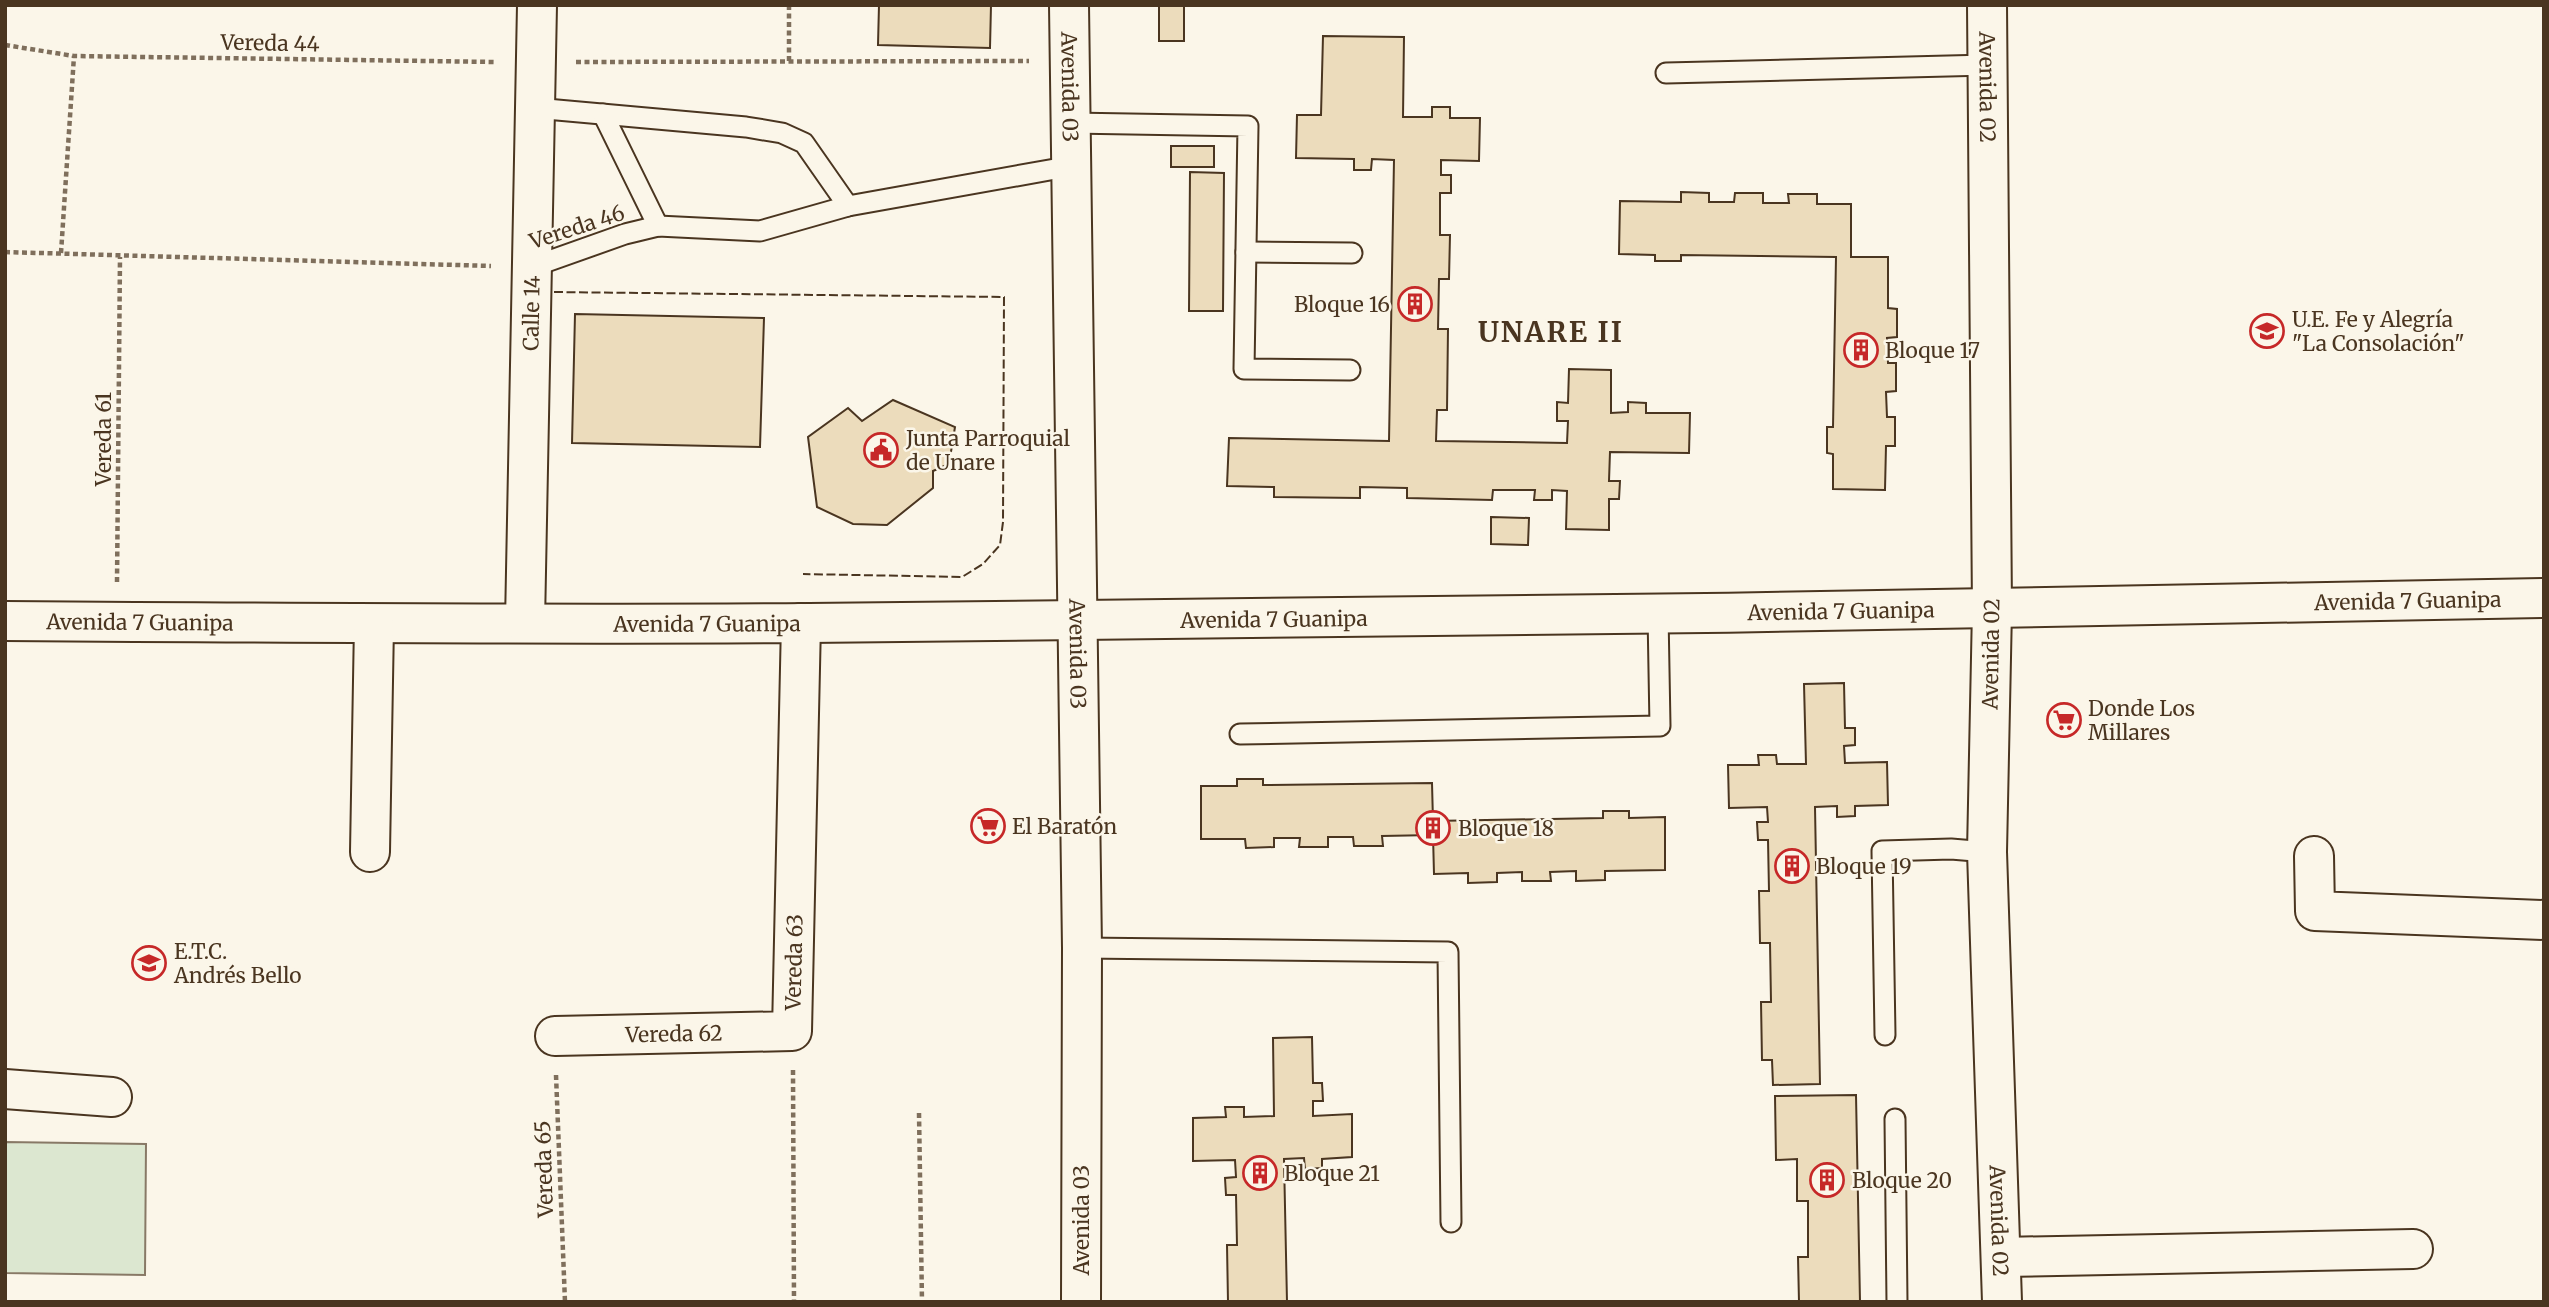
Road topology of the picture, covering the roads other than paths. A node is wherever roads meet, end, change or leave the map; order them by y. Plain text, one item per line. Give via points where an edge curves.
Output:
1 (537, 5) edge
2 (1069, 5) edge
3 (1987, 5) edge
4 (1988, 65) junction
5 (1666, 73) dead end
6 (535, 108) junction
7 (603, 114) junction
8 (1071, 124) junction
9 (1072, 166) junction
10 (848, 206) junction
11 (658, 226) junction
12 (1246, 252) junction
13 (1352, 253) dead end
14 (532, 267) junction
15 (1350, 370) dead end
16 (2544, 597) edge
17 (1992, 609) junction
18 (1658, 614) junction
19 (5, 621) edge
20 (1079, 621) junction
21 (525, 623) junction
22 (374, 624) junction
23 (801, 624) junction
24 (1240, 734) dead end
25 (370, 852) dead end
26 (1987, 852) junction
27 (2314, 856) dead end
28 (2544, 920) edge
29 (1082, 948) junction
30 (792, 1031) joint
31 (1885, 1035) dead end
32 (555, 1036) road end
33 (5, 1089) edge
34 (112, 1097) dead end
35 (1895, 1119) dead end
36 (1451, 1222) dead end
37 (2413, 1249) dead end
38 (2002, 1257) junction
39 (1081, 1302) edge
40 (1897, 1302) edge
41 (2002, 1302) edge

1 - 6 street, Calle 14
2 - 8 street, Avenida 03
3 - 4 street, Avenida 02
4 - 5 lane
4 - 17 street, Avenida 02
6 - 7 lane
6 - 14 street, Calle 14
7 - 10 lane via 782,133 804,144
7 - 11 lane
8 - 9 street, Avenida 03
8 - 12 lane via 1248,126
9 - 10 lane, Vereda 46
9 - 20 street, Avenida 03
10 - 11 lane, Vereda 46 via 760,231
11 - 14 lane, Vereda 46
12 - 13 lane
12 - 15 lane via 1244,369
14 - 21 street, Calle 14
16 - 17 street, Avenida 7 Guanipa
17 - 18 street, Avenida 7 Guanipa
17 - 26 street, Avenida 02
18 - 20 street, Avenida 7 Guanipa
18 - 24 lane via 1660,726
19 - 22 street, Avenida 7 Guanipa
20 - 23 street, Avenida 7 Guanipa
20 - 29 street, Avenida 03
21 - 22 street, Avenida 7 Guanipa
21 - 23 street, Avenida 7 Guanipa
22 - 25 street
23 - 30 street, Vereda 63
26 - 31 lane via 1882,851
26 - 38 street, Avenida 02
27 - 28 street via 2315,911
29 - 36 lane via 1448,952
29 - 39 street, Avenida 03
30 - 32 street, Vereda 62
33 - 34 street
35 - 40 lane
37 - 38 street
38 - 41 street, Avenida 02

